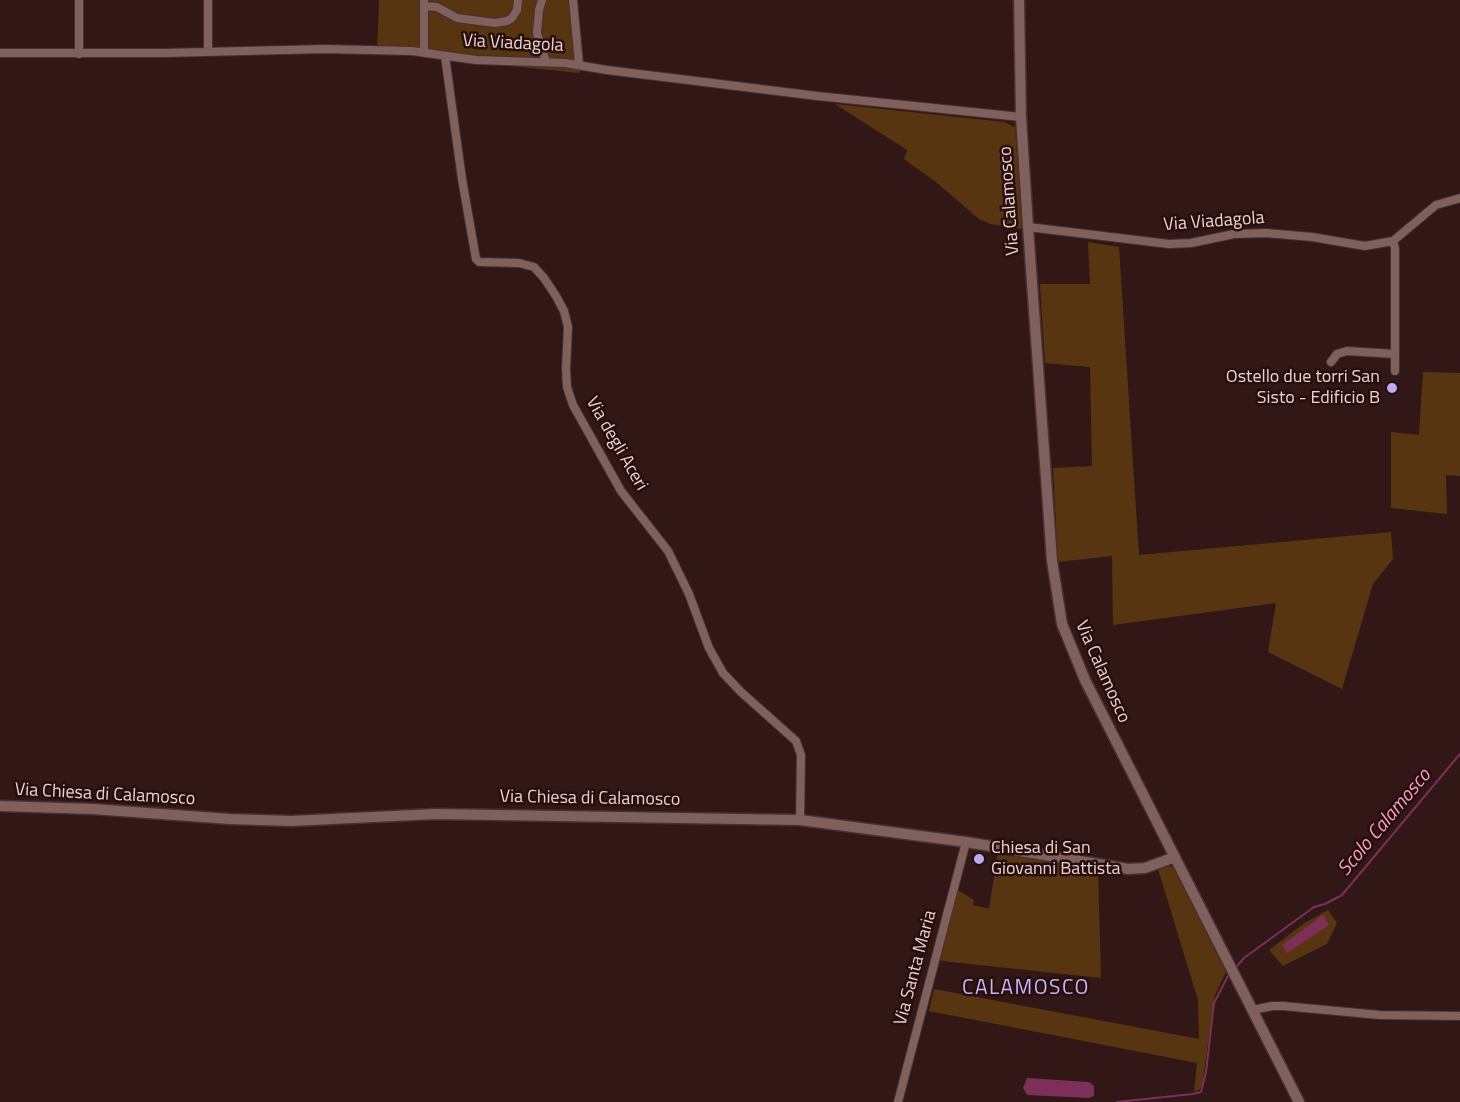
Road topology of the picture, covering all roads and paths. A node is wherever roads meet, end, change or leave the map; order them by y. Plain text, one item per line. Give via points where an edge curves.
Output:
1 (79, 0) edge
2 (208, 0) edge
3 (518, 0) edge
4 (542, 0) edge
5 (573, 0) edge
6 (1018, 0) edge
7 (424, 3) edge
8 (208, 51) junction
9 (0, 53) edge
10 (424, 53) junction
11 (79, 54) junction
12 (446, 56) junction
13 (546, 62) junction
14 (579, 64) junction
15 (1021, 117) junction
16 (1460, 198) edge
17 (1028, 227) junction
18 (1393, 241) junction
19 (1395, 354) junction
20 (1331, 362) dead end
21 (1395, 371) dead end
22 (0, 806) edge
23 (800, 820) junction
24 (966, 842) junction
25 (1175, 857) junction
26 (1253, 1010) junction
27 (1460, 1016) edge
28 (898, 1102) edge
29 (1299, 1102) edge

1 - 11 street
2 - 8 street
3 - 7 street via 512,18 495,22 457,18
4 - 13 street via 537,33
5 - 14 street
6 - 15 street, Via Calamosco
7 - 10 street
8 - 10 street, Via Viadagola via 324,49
8 - 11 street, Via Viadagola
9 - 11 street, Via Viadagola
10 - 12 street, Via Viadagola
12 - 13 street, Via Viadagola
12 - 23 street, Via degli Aceri via 476,259 534,267 556,296 568,327 567,387 573,405 621,491 668,551 723,673 796,741 801,755
13 - 14 street, Via Viadagola
14 - 15 street, Via Viadagola via 817,96
15 - 17 street, Via Calamosco
16 - 18 street via 1436,206
17 - 18 street, Via Viadagola via 1169,244 1266,233 1365,246
17 - 25 street, Via Calamosco via 1052,561 1060,615 1077,664
18 - 19 street
19 - 20 street via 1347,351 1337,354
19 - 21 street
22 - 23 street, Via Chiesa di Calamosco via 291,821 435,814
23 - 24 street, Via Chiesa di Calamosco
24 - 25 street, Via Chiesa di Calamosco via 1128,869 1145,868
24 - 28 street, Via Santa Maria
25 - 26 street, Via Calamosco
26 - 27 street via 1283,1006 1380,1015
26 - 29 street, Via Calamosco

